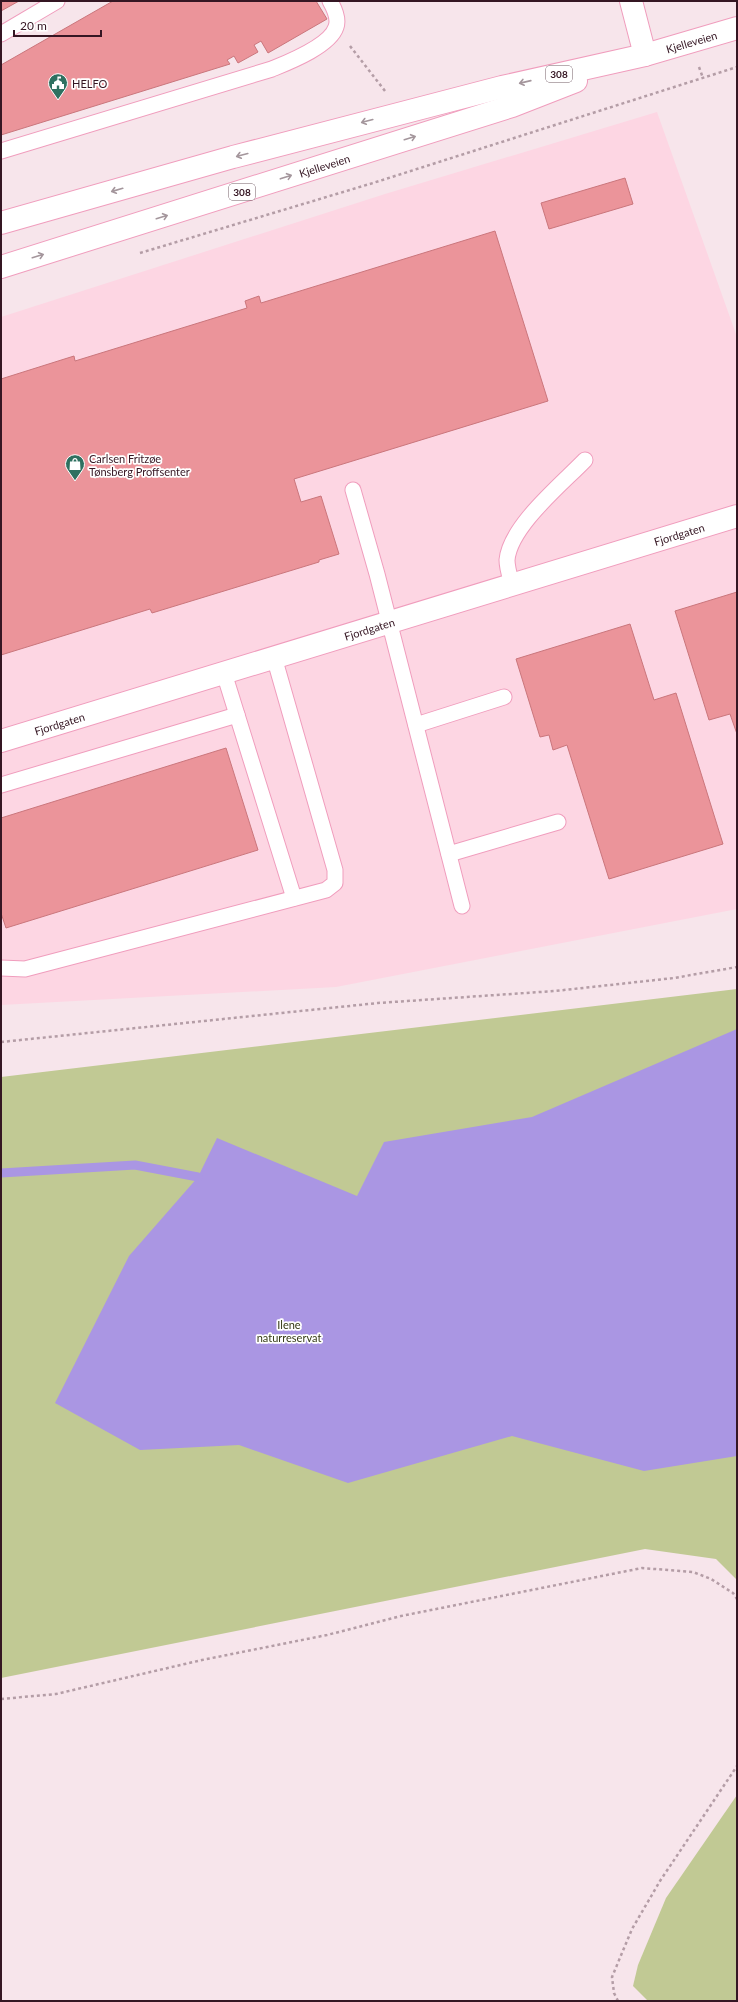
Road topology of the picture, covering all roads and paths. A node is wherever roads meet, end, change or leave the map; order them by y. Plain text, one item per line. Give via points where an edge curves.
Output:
1 (57, 1) edge
2 (330, 1) edge
3 (631, 1) edge
4 (336, 28) junction
5 (737, 28) edge
6 (1, 34) edge
7 (645, 55) junction
8 (737, 67) edge
9 (400, 113) junction
10 (1, 151) edge
11 (1, 223) edge
12 (135, 254) dead end
13 (1, 267) edge
14 (585, 460) dead end
15 (353, 490) dead end
16 (737, 516) edge
17 (512, 584) junction
18 (389, 622) junction
19 (274, 657) junction
20 (224, 673) junction
21 (504, 697) dead end
22 (237, 715) junction
23 (416, 726) junction
24 (1, 741) edge
25 (1, 785) edge
26 (558, 822) dead end
27 (449, 854) junction
28 (294, 898) junction
29 (462, 906) dead end
30 (737, 966) edge
31 (1, 968) edge
32 (1, 1042) edge
33 (737, 1599) edge
34 (1, 1699) edge
35 (737, 1766) edge
36 (618, 2001) edge

1 - 6 lane
2 - 4 lane via 337,20
3 - 7 main road
4 - 9 path
4 - 10 lane via 326,40 305,55 272,69
5 - 7 main road, Kjelleveien / 308
7 -> 9 main road, Kjelleveien / 308
13 -> 7 main road, Kjelleveien / 308 via 512,106
8 - 12 path via 373,183
9 -> 11 main road, Kjelleveien / 308
14 - 17 lane via 523,523 507,560
15 - 18 lane
16 - 17 main road, Fjordgaten
17 - 18 main road, Fjordgaten
18 - 19 main road, Fjordgaten
18 - 23 lane
19 - 20 main road, Fjordgaten
19 - 28 lane via 335,870 334,883 326,890
20 - 22 lane
20 - 24 main road, Fjordgaten
21 - 23 lane
22 - 25 lane
22 - 28 lane
23 - 27 lane
26 - 27 lane
27 - 29 lane
28 - 31 lane via 25,969
30 - 32 path via 674,978 555,991 378,1004
33 - 34 path via 733,1593 693,1572 642,1568 401,1616 327,1635 202,1660 56,1694
35 - 36 path via 660,1881 632,1929 612,1977

